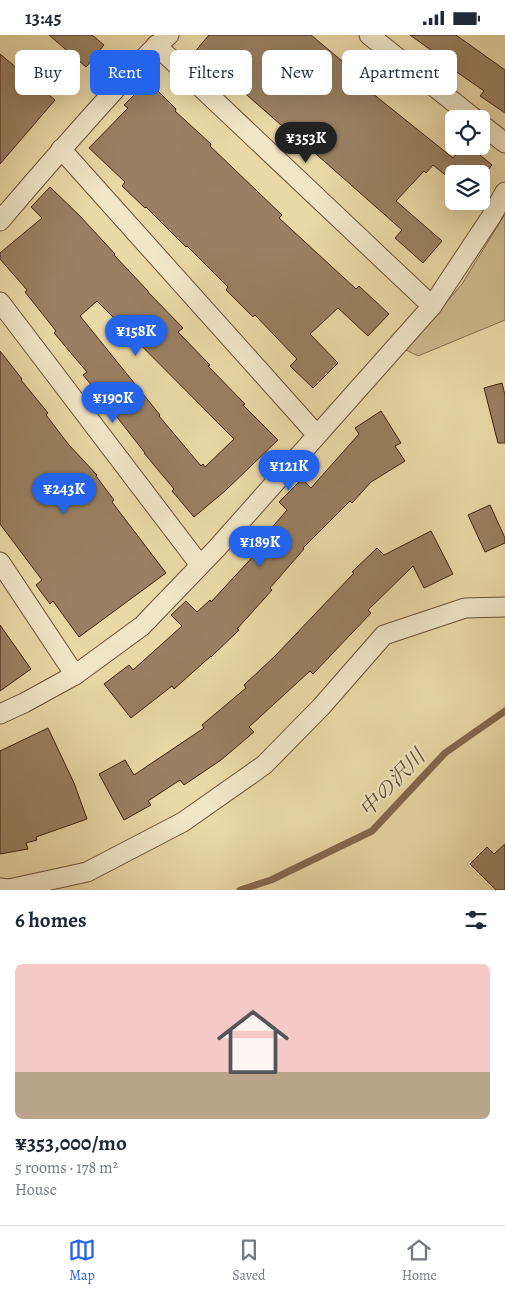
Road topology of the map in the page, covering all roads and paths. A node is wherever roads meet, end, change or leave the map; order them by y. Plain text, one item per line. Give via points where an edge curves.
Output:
1 (369, 35) edge
2 (163, 40) edge
3 (464, 110) edge
4 (490, 131) edge
5 (505, 143) edge
6 (61, 149) junction
7 (505, 192) edge
8 (0, 221) edge
9 (0, 302) edge
10 (432, 306) junction
11 (317, 435) junction
12 (0, 562) edge
13 (200, 565) junction
14 (505, 607) edge
15 (75, 675) junction
16 (0, 714) edge
17 (0, 888) edge

1 - 3 street
2 - 6 street
2 - 10 street
4 - 5 street
6 - 8 street
6 - 11 street
7 - 10 street
9 - 13 street
10 - 11 street
11 - 13 street
12 - 15 street
13 - 15 street via 142,626
14 - 17 street via 465,608 384,635 322,707 264,765 183,822 87,872 9,889
15 - 16 street

